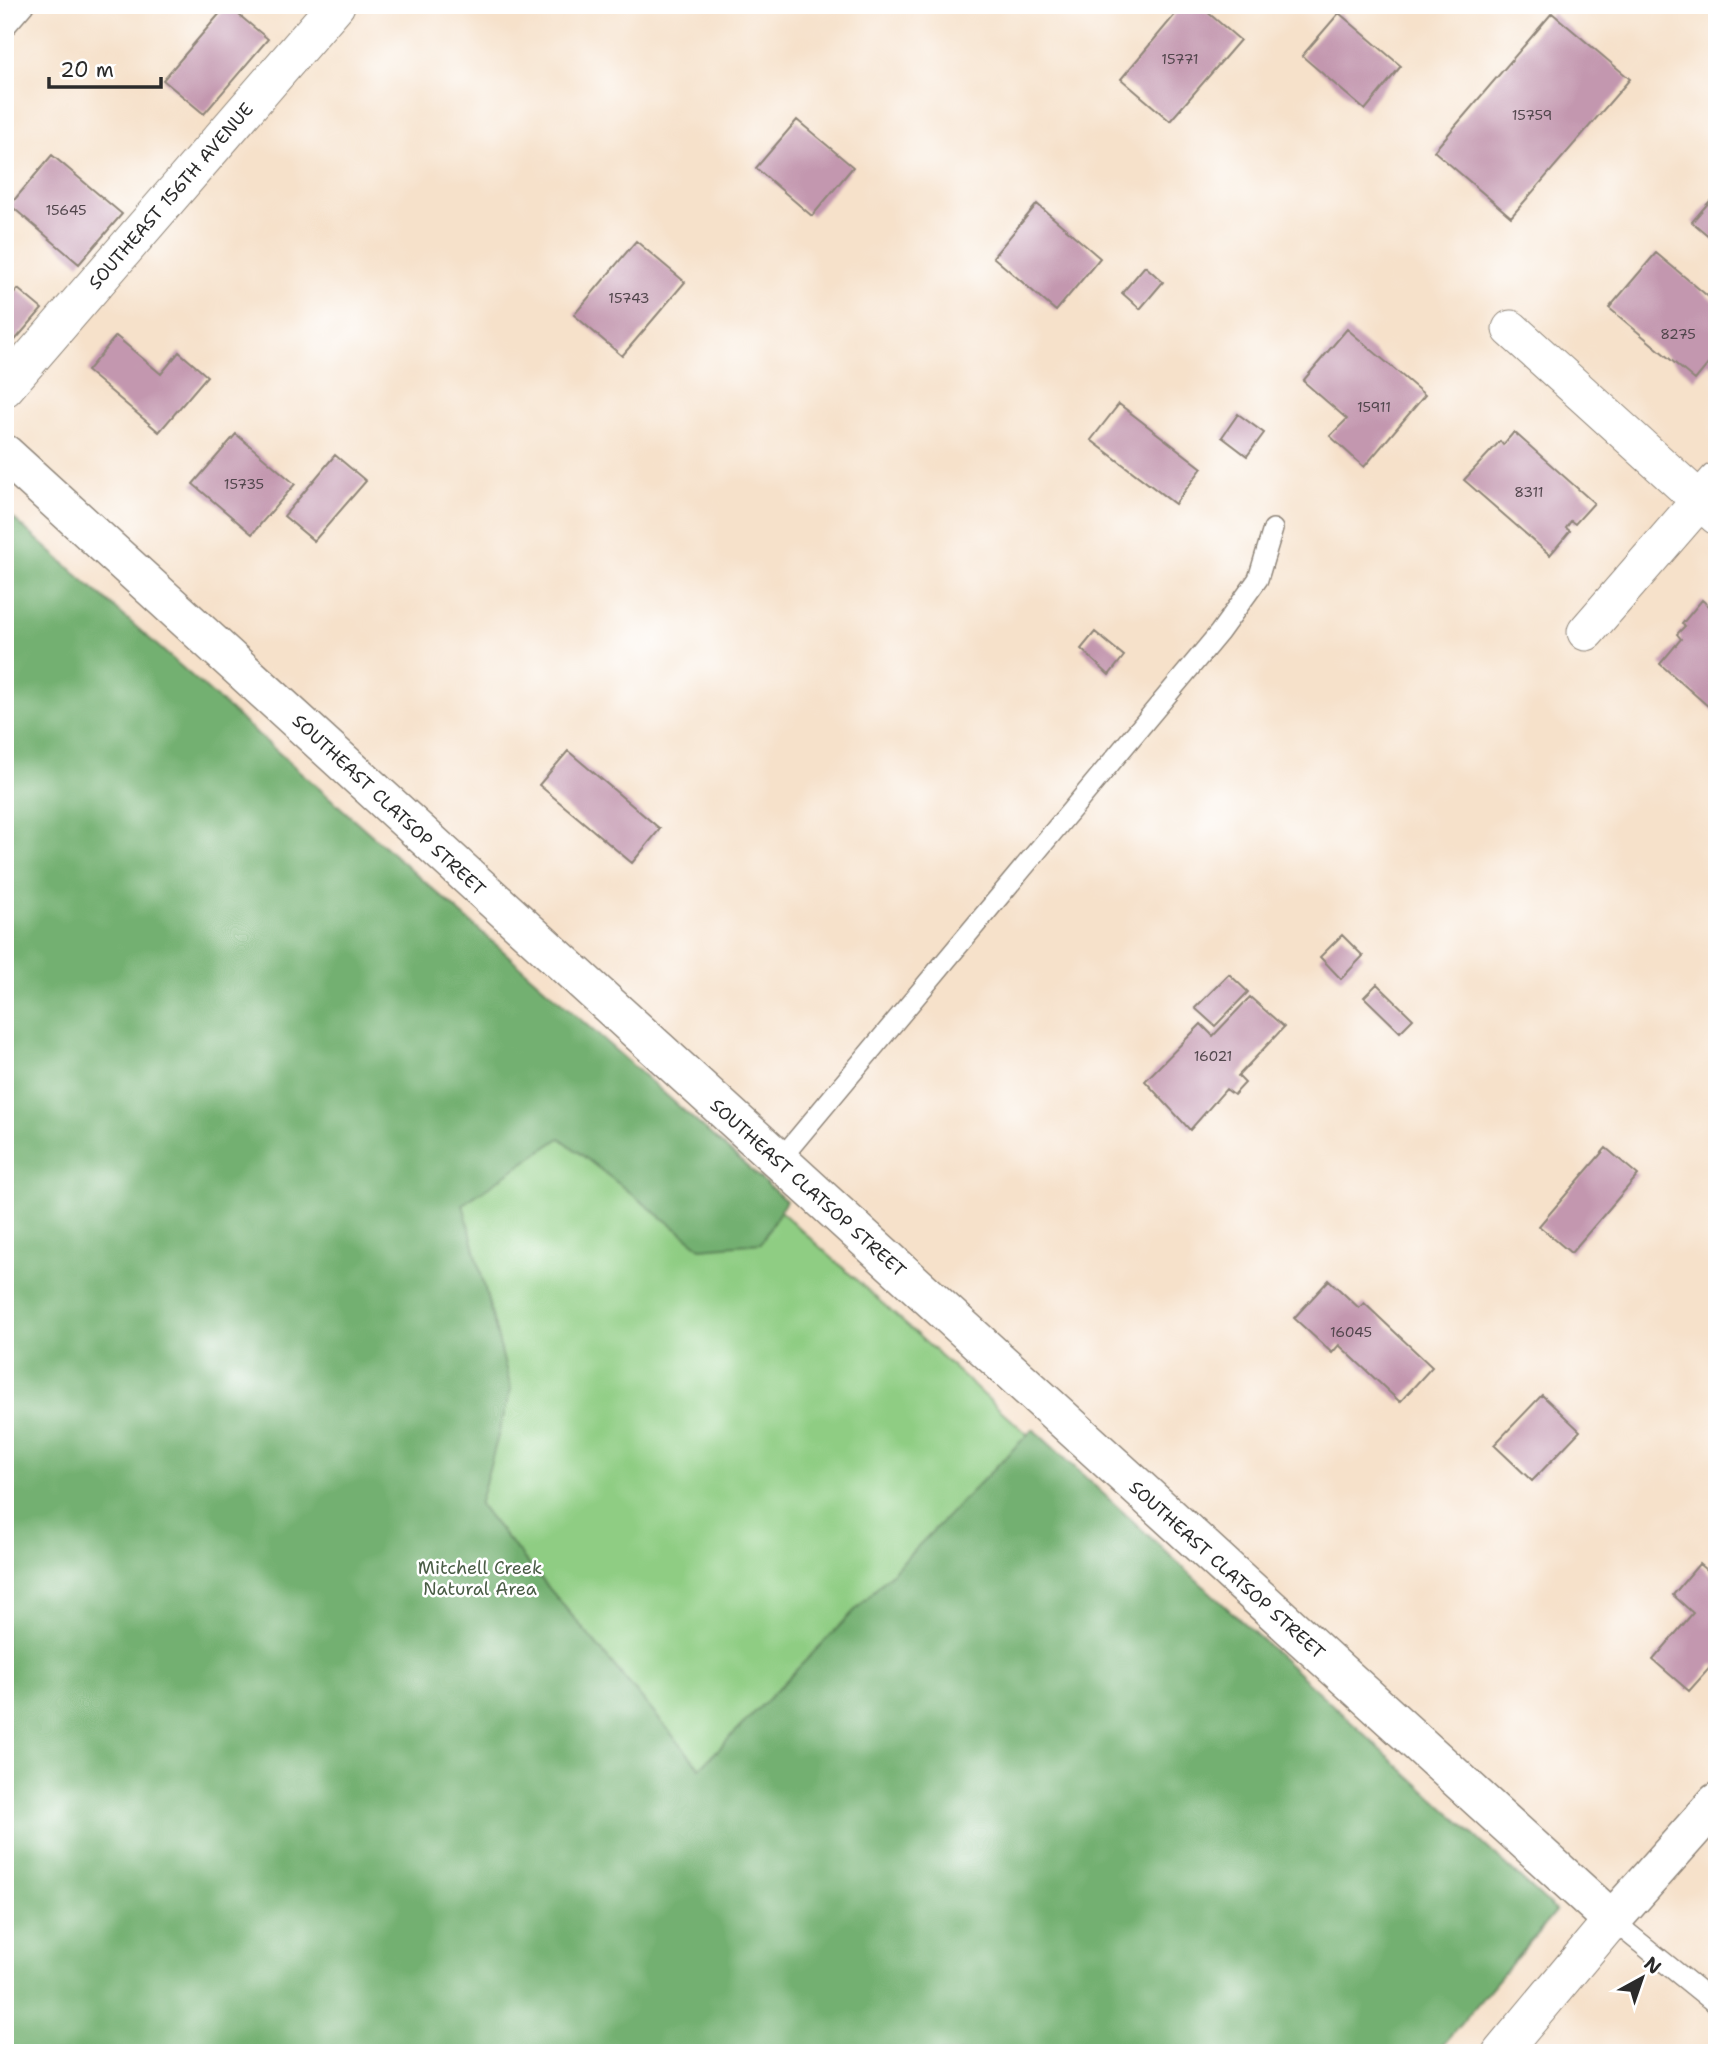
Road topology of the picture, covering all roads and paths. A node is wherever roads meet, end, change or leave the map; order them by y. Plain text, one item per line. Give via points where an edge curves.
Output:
1 (24, 5) edge
2 (336, 5) edge
3 (5, 27) edge
4 (1511, 329) dead end
5 (5, 388) edge
6 (5, 454) edge
7 (1711, 499) edge
8 (1273, 529) dead end
9 (1586, 632) dead end
10 (778, 1162) junction
11 (1717, 1802) edge
12 (1612, 1920) junction
13 (1717, 2005) edge
14 (1501, 2053) edge

1 - 3 lane
2 - 5 street, SOUTHEAST 156TH AVENUE
4 - 7 street
6 - 10 street, SOUTHEAST CLATSOP STREET
7 - 9 street
8 - 10 lane via 1258,579 1219,633
10 - 12 street, SOUTHEAST CLATSOP STREET
11 - 12 street
12 - 13 lane
12 - 14 street

